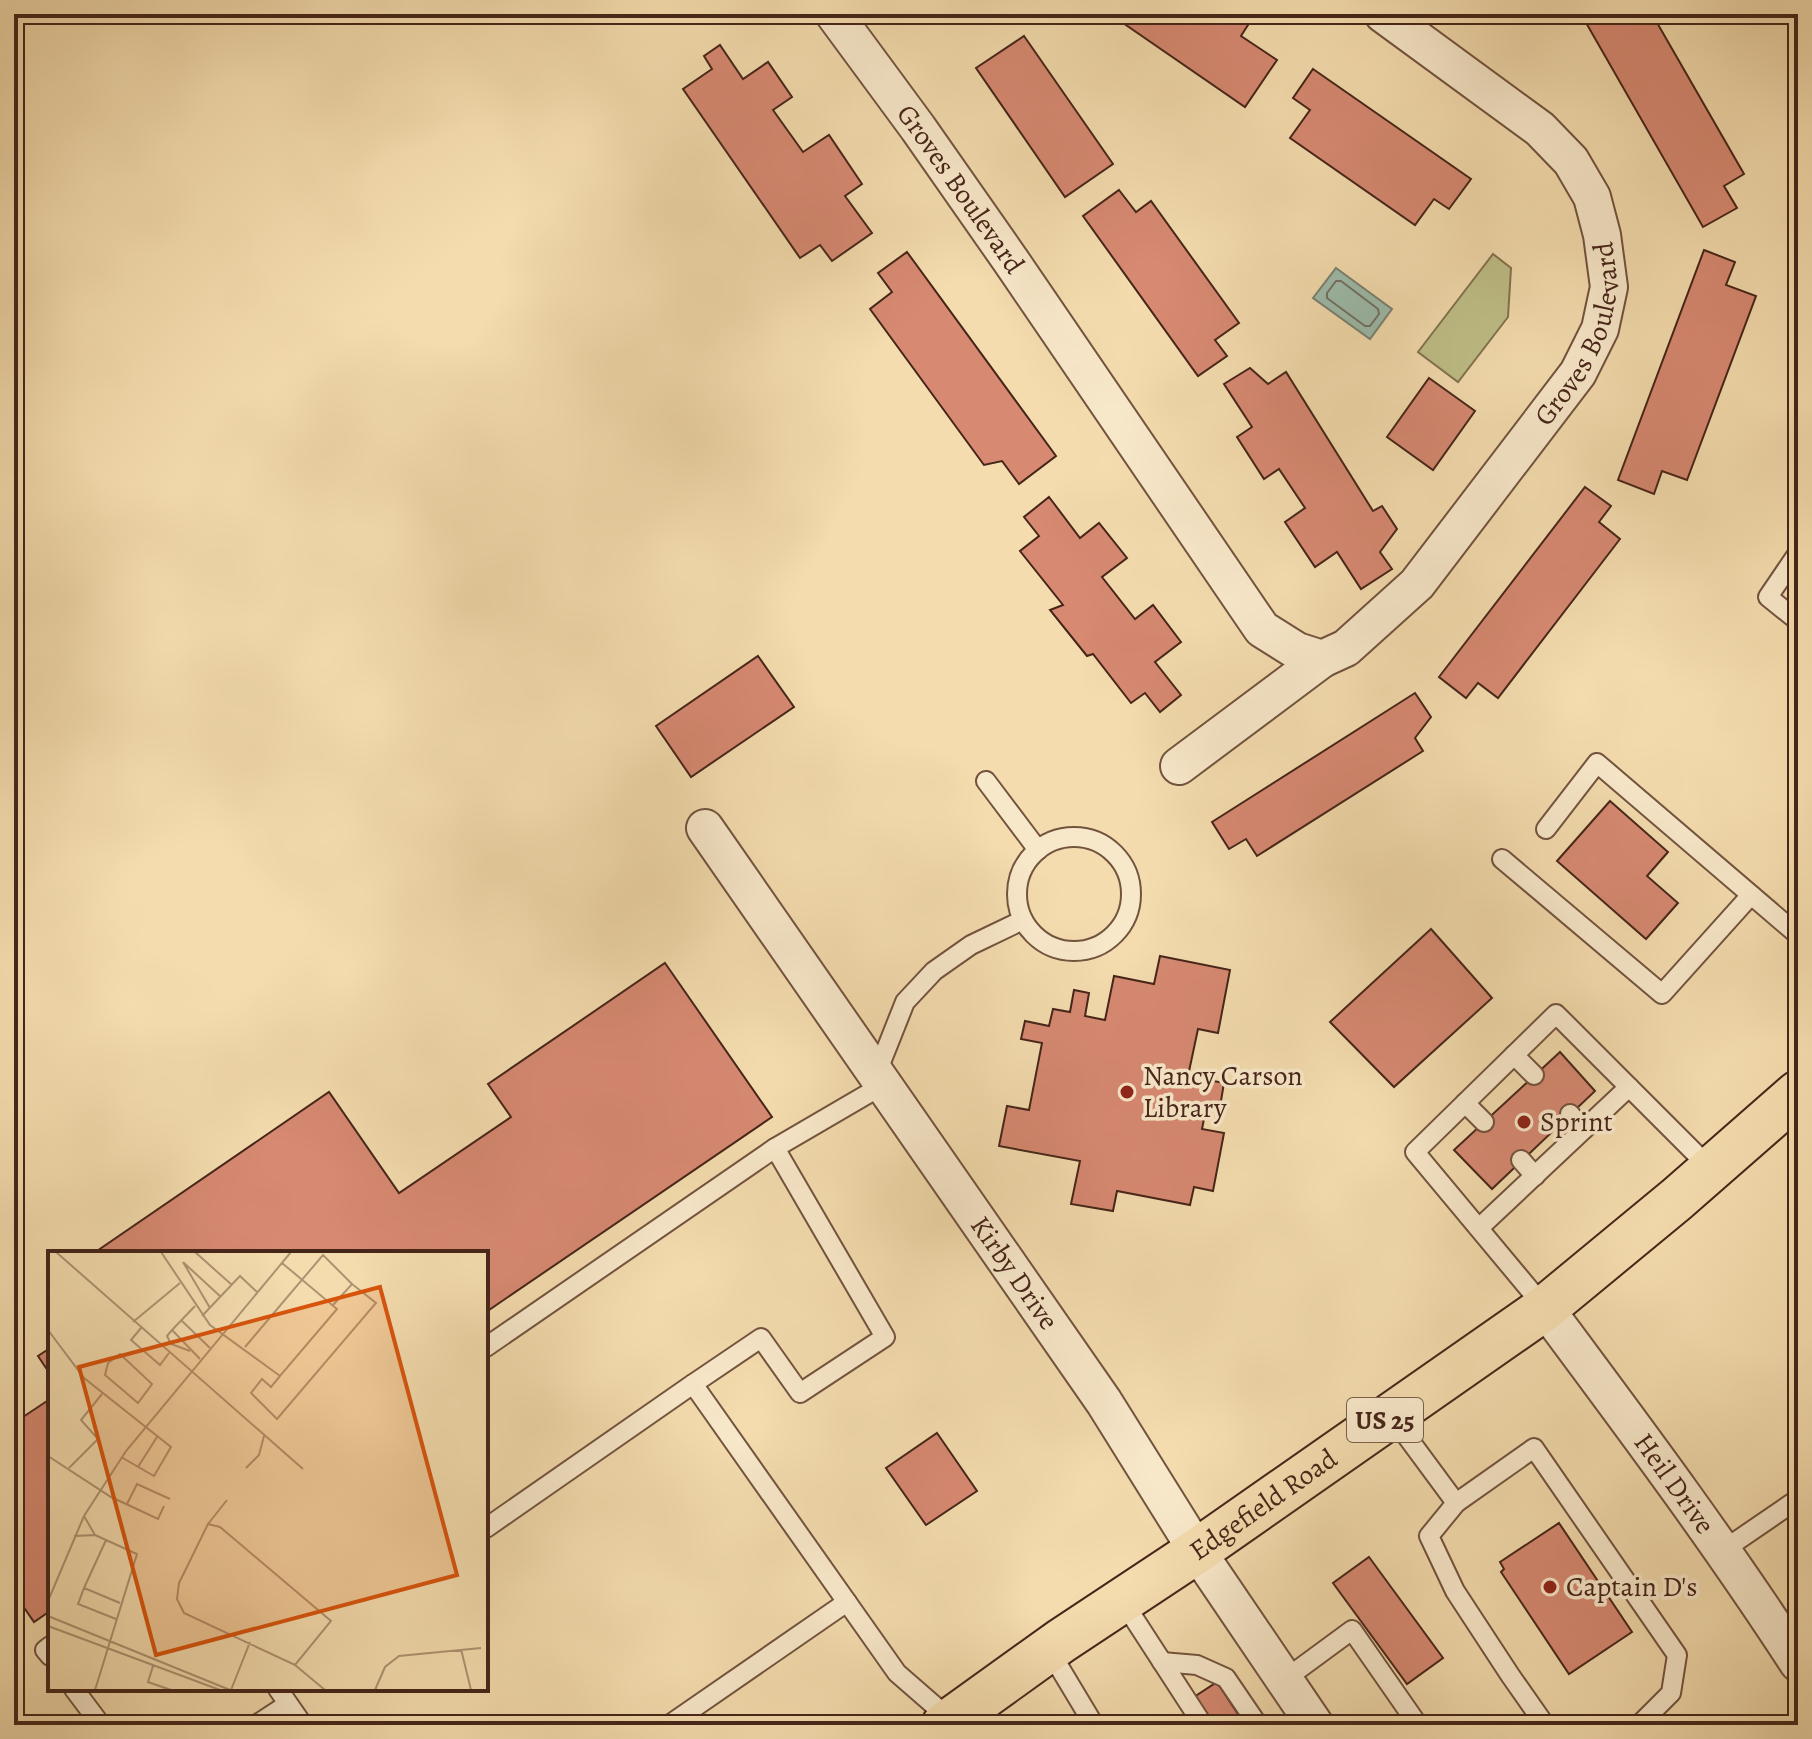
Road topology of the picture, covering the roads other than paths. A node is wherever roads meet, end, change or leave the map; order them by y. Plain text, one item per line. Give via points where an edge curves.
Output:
1 (834, 14) edge
2 (1383, 14) edge
3 (1798, 553) edge
4 (1798, 621) edge
5 (1322, 659) junction
6 (1179, 766) dead end
7 (986, 781) dead end
8 (705, 828) dead end
9 (1546, 829) dead end
10 (1038, 850) junction
11 (1502, 859) dead end
12 (1751, 895) junction
13 (1023, 920) junction
14 (1798, 935) edge
15 (1514, 1055) junction
16 (1534, 1075) dead end
17 (880, 1080) junction
18 (1629, 1087) junction
19 (1798, 1093) edge
20 (1465, 1103) junction
21 (1570, 1114) dead end
22 (1484, 1122) dead end
23 (1583, 1130) junction
24 (775, 1148) junction
25 (1521, 1160) dead end
26 (1711, 1169) junction
27 (1535, 1176) junction
28 (1479, 1228) junction
29 (1545, 1308) junction
30 (488, 1346) edge
31 (693, 1384) junction
32 (1391, 1415) junction
33 (1798, 1499) edge
34 (1456, 1503) junction
35 (488, 1527) edge
36 (1197, 1551) junction
37 (1722, 1551) junction
38 (1122, 1600) junction
39 (847, 1602) junction
40 (1049, 1650) junction
41 (1162, 1662) junction
42 (1798, 1663) edge
43 (1284, 1680) junction
44 (76, 1691) edge
45 (283, 1696) edge
46 (951, 1723) edge
47 (101, 1725) edge
48 (256, 1725) edge
49 (303, 1725) edge
50 (669, 1725) edge
51 (1094, 1725) edge
52 (1203, 1725) edge
53 (1258, 1725) edge
54 (1315, 1725) edge
55 (1418, 1725) edge
56 (1545, 1725) edge
57 (1639, 1725) edge

1 - 5 street, Groves Boulevard via 1262,629 1297,651
2 - 5 street, Groves Boulevard via 1540,129 1571,161 1592,197 1609,287 1600,329 1578,373 1445,548 1417,584 1370,627 1346,648
3 - 4 lane via 1768,597
5 - 6 street, Groves Boulevard
7 - 10 lane
8 - 17 street, Kirby Drive
9 - 12 lane via 1597,763
10 - 13 lane via 1020,873 1017,892
10 - 13 lane via 1060,838 1097,841 1125,866 1131,904 1111,937 1076,951 1040,940
11 - 12 lane via 1662,994
12 - 14 lane
13 - 17 lane via 971,945 934,971 905,1002
15 - 16 lane
15 - 18 lane via 1556,1014
15 - 20 lane
17 - 24 lane
17 - 36 street, Kirby Drive via 1104,1402
18 - 23 lane
18 - 26 lane
19 - 26 main road, Edgefield Road / US 25
20 - 22 lane
20 - 28 lane via 1415,1152
21 - 23 lane
23 - 27 lane
24 - 30 lane
24 - 31 lane via 885,1337 800,1393 761,1338
25 - 27 lane
26 - 29 main road, Edgefield Road / US 25
27 - 28 lane
28 - 29 lane
29 - 32 main road, Edgefield Road / US 25
29 - 37 street, Heil Drive
31 - 35 lane
31 - 39 lane
32 - 34 lane
32 - 36 main road, Edgefield Road / US 25
33 - 37 lane
34 - 56 lane via 1429,1536 1455,1591
34 - 57 lane via 1534,1448 1677,1655 1671,1693
36 - 38 main road, Edgefield Road / US 25
36 - 43 street, Kirby Drive
37 - 42 street, Heil Drive
38 - 40 main road, Edgefield Road / US 25
38 - 41 lane
39 - 46 lane via 897,1673
39 - 50 lane
40 - 46 main road, Edgefield Road / US 25
40 - 51 lane
41 - 52 lane
41 - 53 lane via 1197,1665 1226,1678
43 - 54 street, Kirby Drive
43 - 55 lane via 1352,1630
44 - 47 lane
45 - 48 lane
45 - 49 lane

